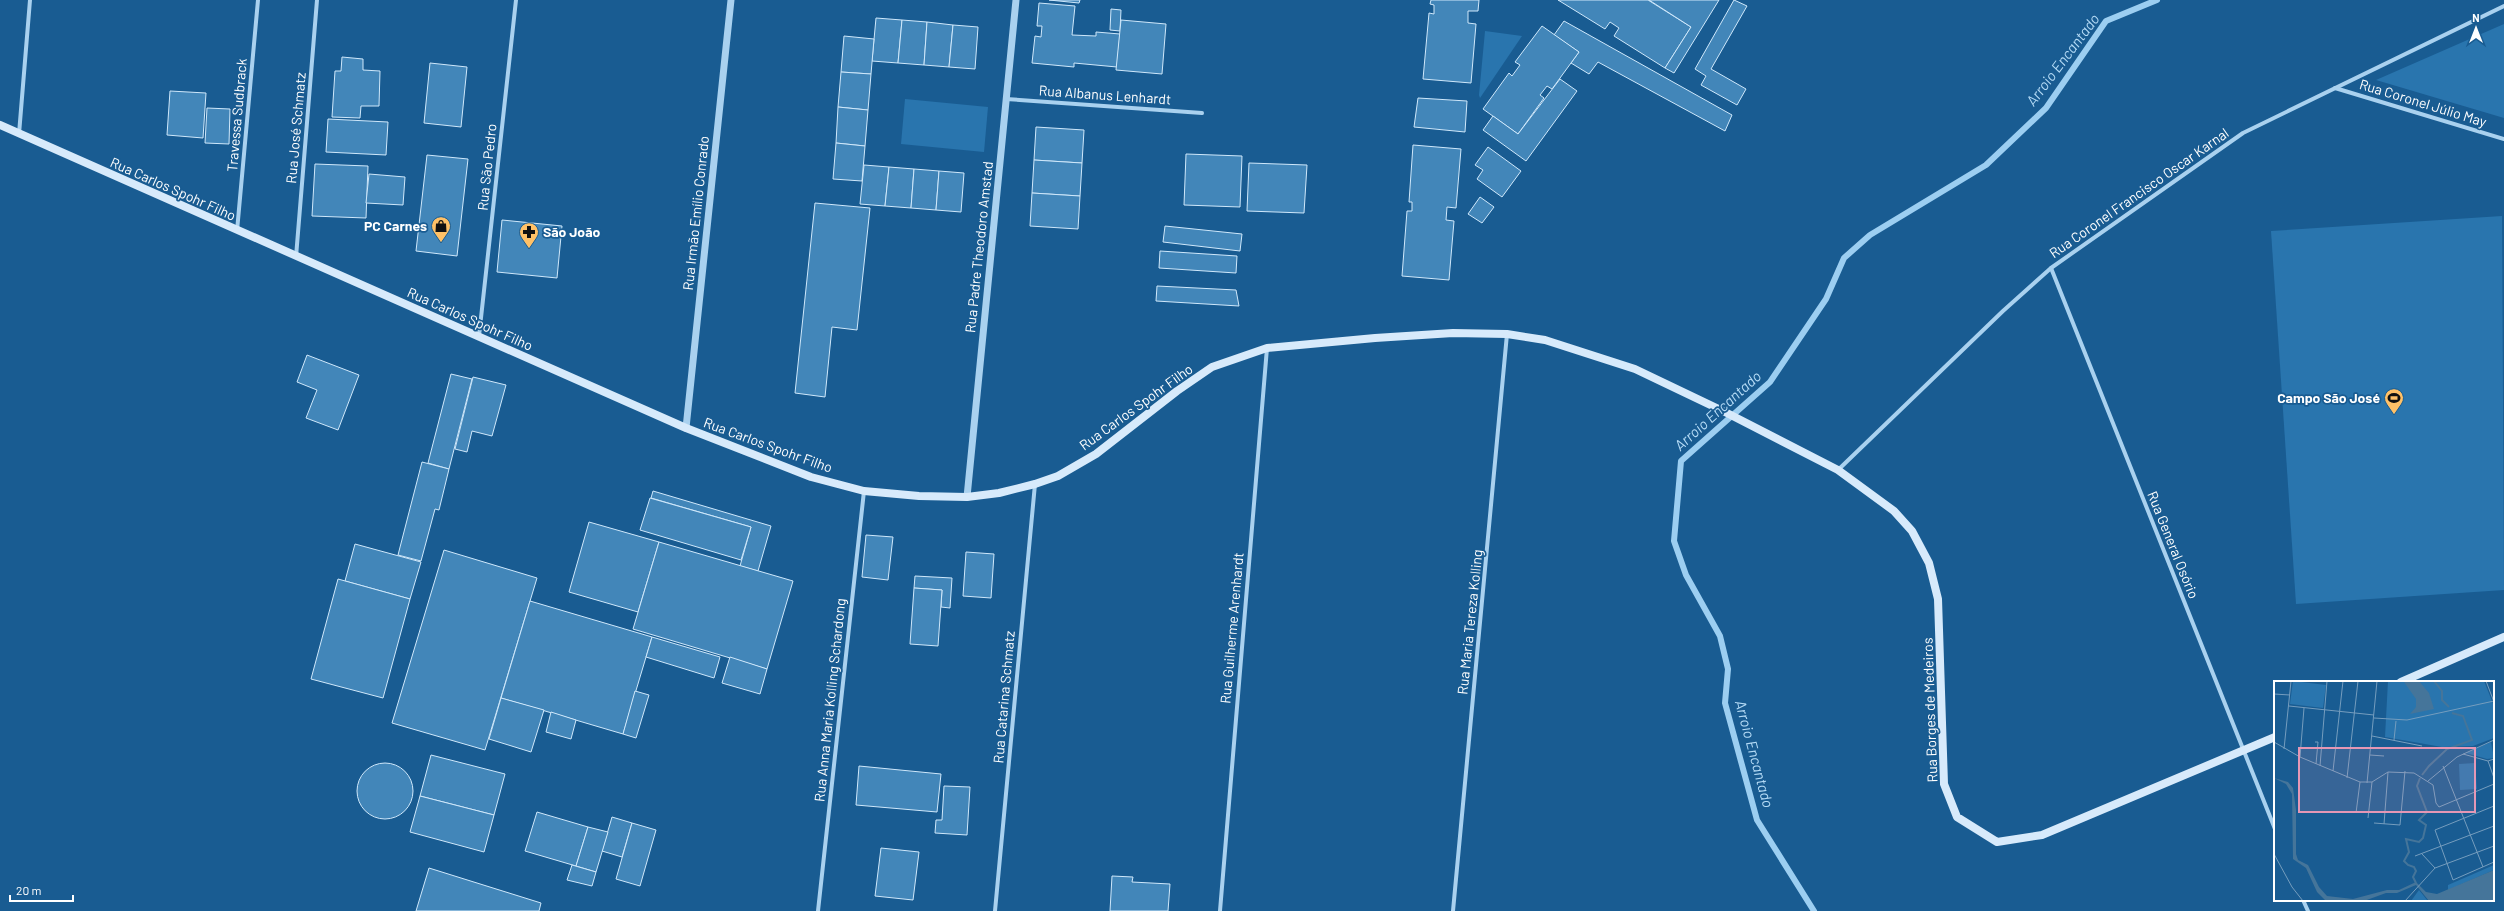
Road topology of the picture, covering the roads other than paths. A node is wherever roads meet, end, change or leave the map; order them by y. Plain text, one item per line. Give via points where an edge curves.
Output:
1 (30, 0) edge
2 (258, 0) edge
3 (317, 0) edge
4 (516, 0) edge
5 (731, 0) edge
6 (1016, 0) edge
7 (2504, 6) edge
8 (2335, 88) junction
9 (1006, 99) junction
10 (1202, 113) dead end
11 (0, 125) edge
12 (19, 135) junction
13 (2504, 139) edge
14 (237, 231) junction
15 (296, 257) junction
16 (2051, 268) junction
17 (1507, 334) junction
18 (479, 336) junction
19 (1267, 348) junction
20 (1725, 412) joint
21 (686, 428) junction
22 (1838, 470) junction
23 (1035, 484) junction
24 (864, 491) junction
25 (967, 497) junction
26 (2504, 637) edge
27 (2402, 681) edge
28 (2274, 737) edge
29 (2244, 750) junction
30 (2274, 826) edge
31 (2303, 901) edge
32 (818, 911) edge
33 (995, 911) edge
34 (1220, 911) edge
35 (1453, 911) edge
36 (2308, 911) edge

1 - 12 street
2 - 14 street, Travessa Sudbrack
3 - 15 street, Rua José Schmatz
4 - 18 street, Rua São Pedro
5 - 21 street, Rua Irmão Emílio Conrado
6 - 9 street, Rua Padre Theodoro Amstad
7 - 8 street, Rua Coronel Francisco Oscar Karnal
8 - 13 street, Rua Coronel Júlio May
8 - 16 street, Rua Coronel Francisco Oscar Karnal via 2243,133
9 - 10 street, Rua Albanus Lenhardt
9 - 25 street, Rua Padre Theodoro Amstad
11 - 12 main road, Rua Carlos Spohr Filho
12 - 14 main road, Rua Carlos Spohr Filho
14 - 15 main road, Rua Carlos Spohr Filho
15 - 18 main road, Rua Carlos Spohr Filho
16 - 22 street, Rua Coronel Francisco Oscar Karnal
16 - 29 street, Rua General Osório
17 - 19 main road, Rua Carlos Spohr Filho via 1453,333
17 - 20 main road, Rua Carlos Spohr Filho via 1545,340 1635,369
17 - 35 street, Rua Maria Tereza Kolling
18 - 21 main road, Rua Carlos Spohr Filho
19 - 23 main road, Rua Carlos Spohr Filho via 1212,367 1096,454 1058,476
19 - 34 street, Rua Guilherme Arenhardt
20 - 22 main road, Rua Borges de Medeiros
21 - 24 main road, Rua Carlos Spohr Filho via 811,477
22 - 29 main road, Rua Borges de Medeiros via 1894,511 1912,531 1929,563 1938,599 1944,784 1957,817 1997,842 2042,836
23 - 25 main road, Rua Carlos Spohr Filho via 999,493
23 - 33 street, Rua Catarina Schmatz
24 - 25 main road, Rua Carlos Spohr Filho
24 - 32 street, Rua Anna Maria Kolling Schardong
26 - 27 main road
28 - 29 main road, Rua Borges de Medeiros
29 - 30 street, Rua General Osório
31 - 36 street

